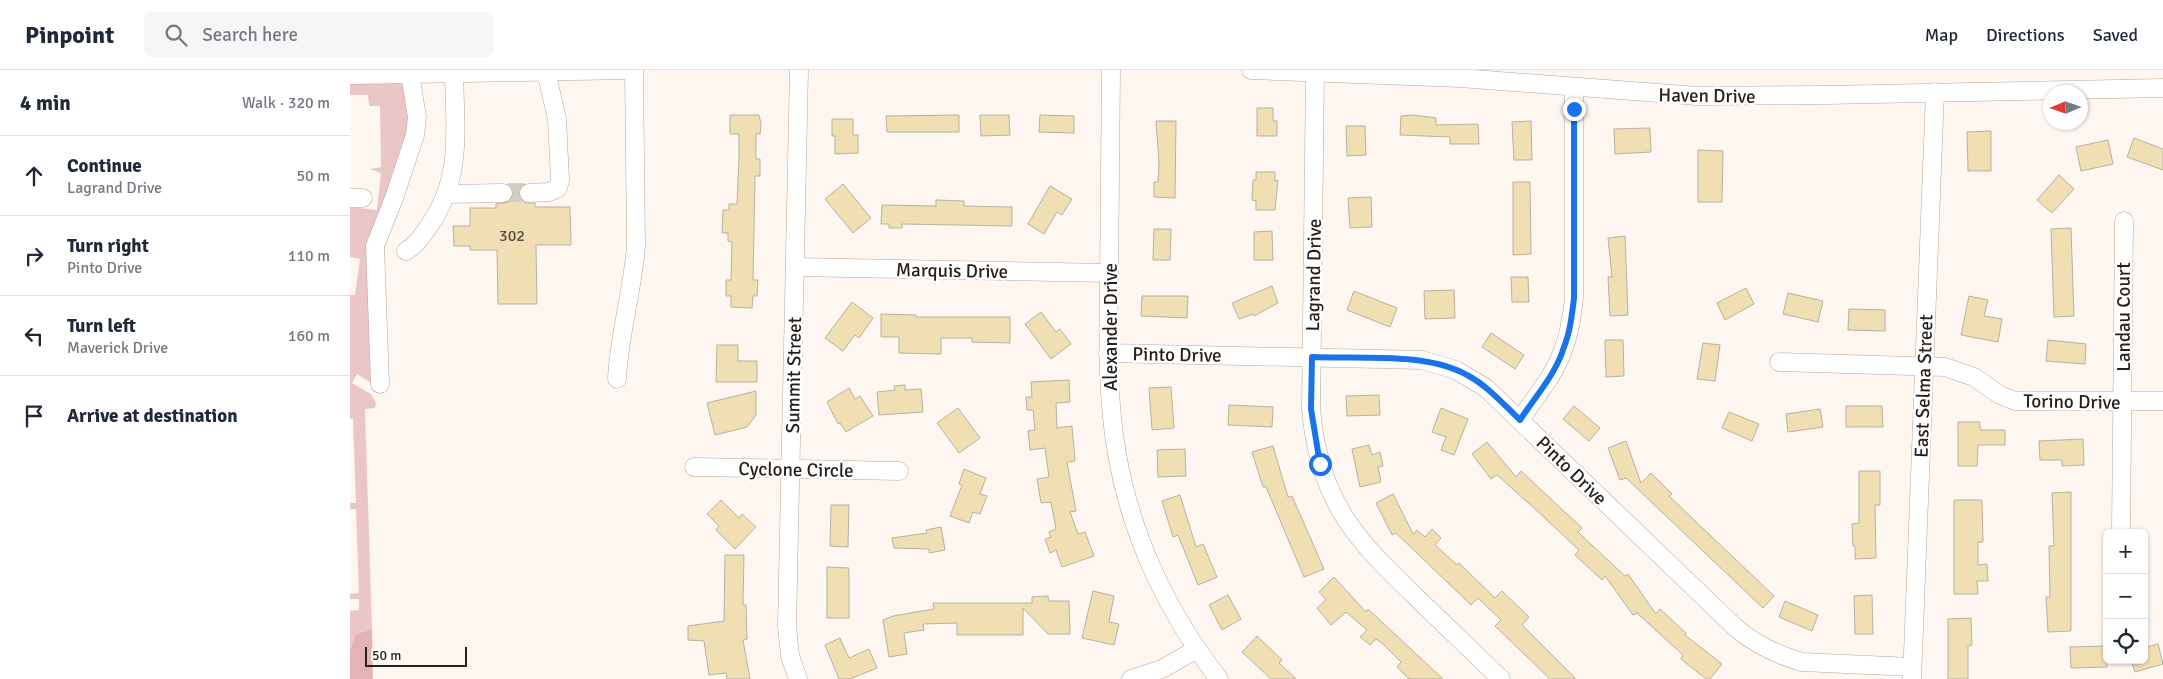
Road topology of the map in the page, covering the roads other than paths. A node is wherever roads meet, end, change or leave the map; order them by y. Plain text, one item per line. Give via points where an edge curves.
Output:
1 (629, 70) edge
2 (634, 70) edge
3 (799, 70) edge
4 (1111, 70) edge
5 (1251, 70) edge
6 (546, 71) junction
7 (391, 72) edge
8 (1315, 72) junction
9 (410, 74) junction
10 (454, 74) junction
11 (350, 75) edge
12 (1574, 88) junction
13 (2163, 88) edge
14 (1935, 92) junction
15 (529, 192) tunnel mouth
16 (503, 193) tunnel mouth
17 (446, 194) junction
18 (2124, 221) dead end
19 (406, 251) dead end
20 (795, 266) junction
21 (1109, 273) junction
22 (1108, 353) junction
23 (1312, 357) junction
24 (1779, 362) dead end
25 (1924, 366) junction
26 (617, 379) dead end
27 (380, 384) dead end
28 (2122, 401) junction
29 (2163, 401) edge
30 (1520, 420) junction
31 (694, 467) dead end
32 (791, 469) junction
33 (899, 472) dead end
34 (2121, 529) edge
35 (1196, 649) junction
36 (1912, 673) edge
37 (798, 679) edge
38 (1131, 679) edge
39 (1219, 679) edge
40 (1500, 679) edge

1 - 6 street
2 - 26 street via 636,246
3 - 20 street, Summit Street
4 - 21 street, Alexander Drive
5 - 8 street, Haven Drive
6 - 10 street
6 - 15 street via 556,111 560,157 558,188 550,192
7 - 9 street
7 - 11 street
8 - 12 street, Haven Drive via 1460,78
8 - 23 street, Lagrand Drive
9 - 10 street
9 - 27 street via 417,117 416,135 374,246
10 - 17 street via 455,159
12 - 14 street, Haven Drive via 1698,96
12 - 30 street via 1572,316 1558,363
13 - 14 street, Haven Drive
14 - 25 street, East Selma Street
16 - 17 street
17 - 19 street via 440,210 416,245
18 - 28 street, Landau Court
20 - 21 street, Marquis Drive
20 - 32 street, Summit Street
21 - 22 street, Alexander Drive
22 - 23 street, Pinto Drive
22 - 35 street, Alexander Drive via 1113,428 1128,501 1156,578
23 - 30 street, Pinto Drive via 1422,360 1445,365 1482,384
23 - 40 street, Lagrand Drive via 1311,409 1316,446 1326,481 1342,514 1375,558
24 - 25 street, Torino Drive
25 - 28 street, Torino Drive via 1960,371 2000,395 2015,400
25 - 36 street, East Selma Street
28 - 29 street, Torino Drive
28 - 34 street, Landau Court
30 - 36 street, Pinto Drive via 1736,628 1760,646 1802,662
31 - 32 street, Cyclone Circle
32 - 33 street, Cyclone Circle
32 - 37 street, Summit Street via 788,641
35 - 38 street via 1162,669
35 - 39 street, Alexander Drive

